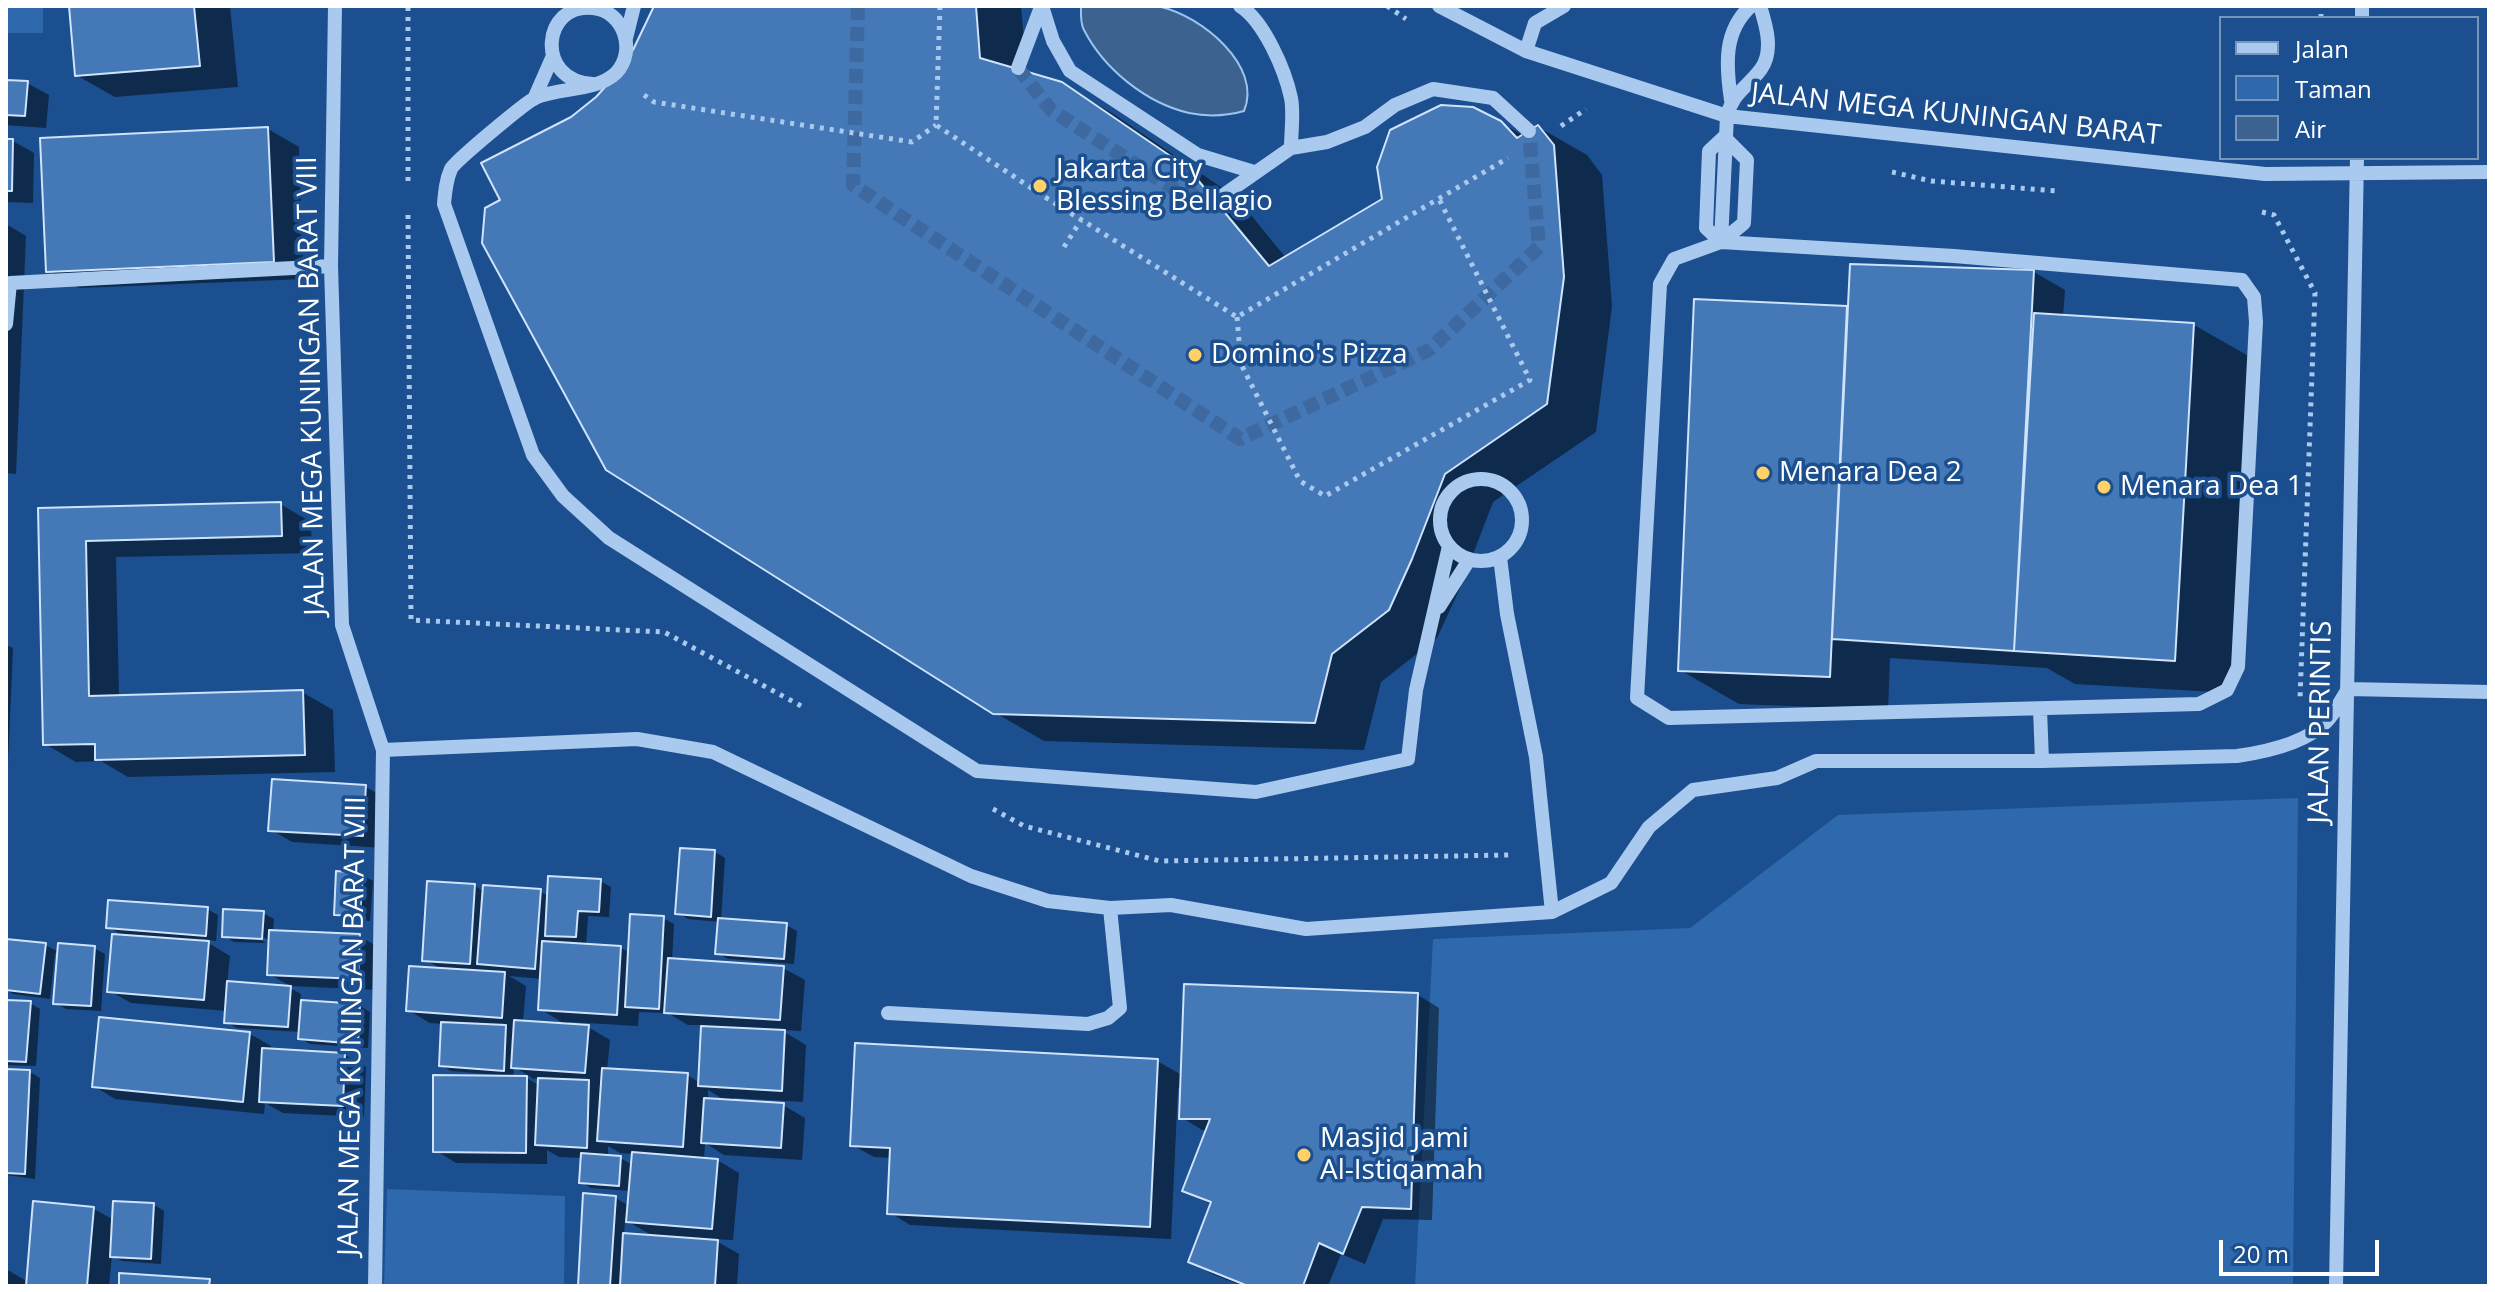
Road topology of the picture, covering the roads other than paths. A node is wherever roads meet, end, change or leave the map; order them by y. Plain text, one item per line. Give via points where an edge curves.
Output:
1 (335, 6) edge
2 (634, 6) edge
3 (1042, 6) edge
4 (1439, 6) edge
5 (1532, 6) edge
6 (1564, 6) edge
7 (1751, 6) edge
8 (1760, 6) edge
9 (594, 7) edge
10 (1248, 8) edge
11 (1535, 23) junction
12 (626, 38) junction
13 (1526, 51) junction
14 (552, 58) junction
15 (1018, 68) dead end
16 (593, 84) junction
17 (534, 99) junction
18 (1731, 100) junction
19 (1727, 116) junction
20 (1529, 131) tunnel mouth
21 (1724, 137) junction
22 (1291, 148) junction
23 (2356, 165) edge
24 (1254, 172) junction
25 (2489, 172) edge
26 (1215, 201) dead end
27 (1721, 242) junction
28 (331, 266) junction
29 (6, 324) edge
30 (1449, 546) junction
31 (1500, 557) junction
32 (1469, 560) junction
33 (1432, 617) junction
34 (2348, 689) junction
35 (2489, 692) edge
36 (2040, 709) junction
37 (383, 750) junction
38 (2042, 761) junction
39 (1110, 908) junction
40 (1552, 912) junction
41 (888, 1013) dead end
42 (375, 1286) edge
43 (2336, 1286) edge

1 - 28 street, JALAN MEGA KUNINGAN BARAT VIII
2 - 12 street
3 - 15 street
3 - 24 street via 1070,71 1198,155
4 - 13 street, JALAN MEGA KUNINGAN BARAT
5 - 11 street
6 - 11 street
7 - 18 street via 1737,18 1732,35 1727,69
8 - 18 street via 1768,30 1763,67
9 - 12 street via 614,17
9 - 14 street via 580,8 560,21 550,45
10 - 22 street via 1276,53 1292,100
11 - 13 street
12 - 16 street via 623,62
13 - 19 street, JALAN MEGA KUNINGAN BARAT
14 - 16 street via 568,78
14 - 17 street
16 - 17 street
17 - 33 street via 452,166 444,204 533,455 563,496 609,538 977,771 1256,792 1408,759
18 - 19 street
19 - 21 street
19 - 23 street, JALAN MEGA KUNINGAN BARAT via 2265,174
20 - 22 street via 1493,98 1433,89 1395,105 1365,127 1327,142
21 - 27 street
21 - 27 street via 1747,160 1744,223
22 - 24 street
23 - 25 street, JALAN MEGA KUNINGAN BARAT
23 - 34 street, JALAN PERINTIS
24 - 26 street
27 - 36 street via 1674,259 1660,284 1637,698 1669,718
27 - 36 street via 2242,280 2254,297 2238,667 2227,690 2199,704
28 - 29 street via 10,283
28 - 37 street, JALAN MEGA KUNINGAN BARAT VIII via 342,625
30 - 31 street via 1440,521 1448,495 1457,486 1483,479 1507,488 1521,511 1518,537
30 - 32 street
30 - 33 street
31 - 32 street
31 - 40 street via 1536,757
32 - 33 street
34 - 35 street
34 - 38 street via 2326,723 2268,751
34 - 43 street, JALAN PERINTIS
36 - 38 street
37 - 39 street via 637,739 713,752 971,876 1048,901
37 - 42 street, JALAN MEGA KUNINGAN BARAT VIII
38 - 40 street via 1816,761 1777,778 1693,790 1649,827 1611,883
39 - 40 street via 1171,905 1306,929
39 - 41 street via 1120,1008 1108,1018 1088,1024

